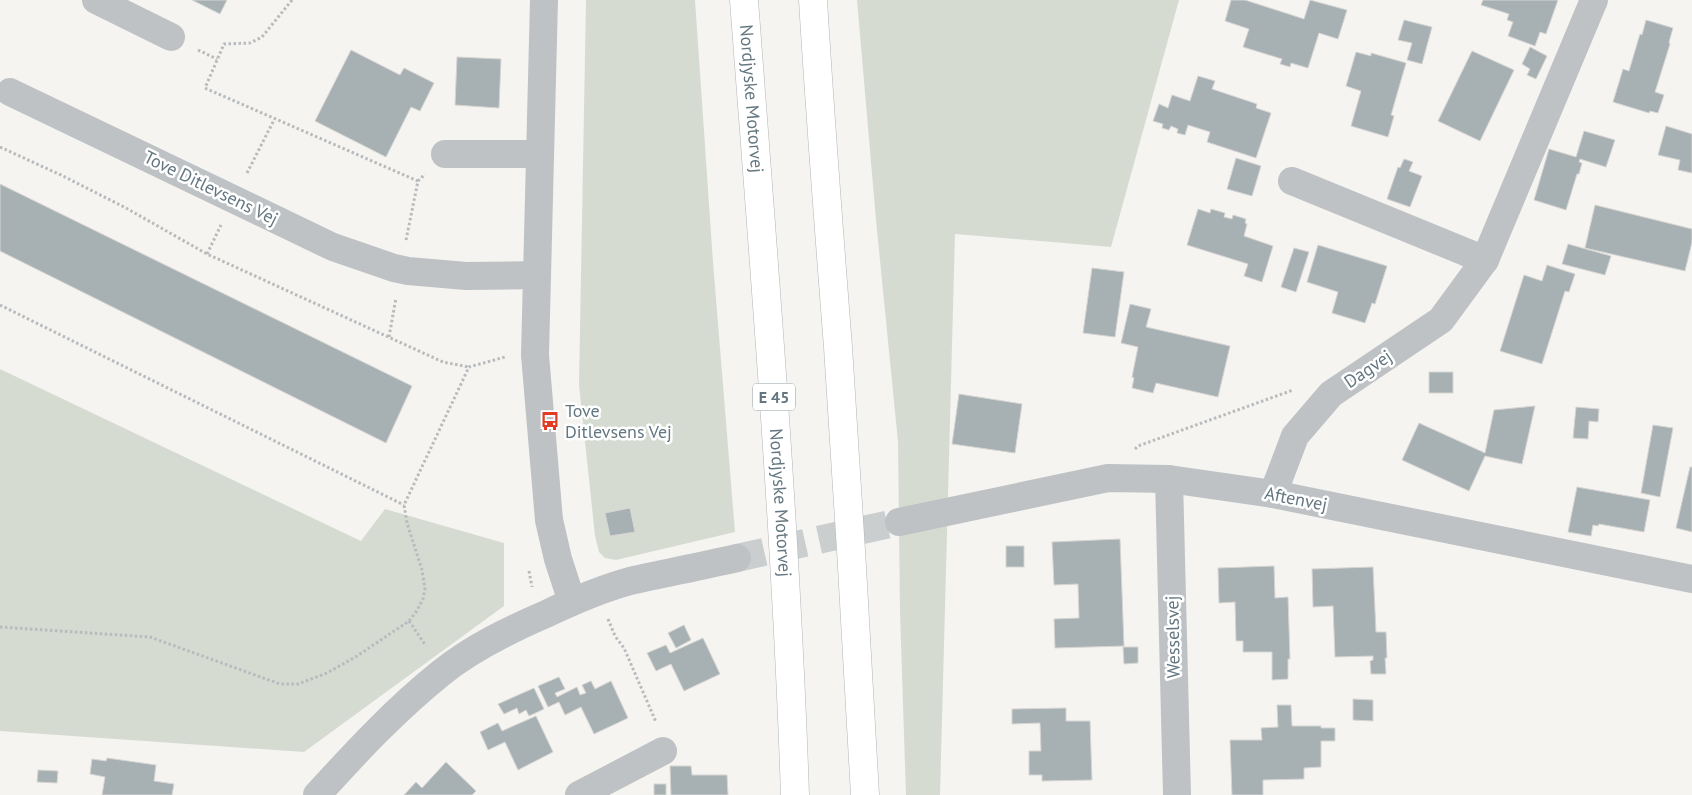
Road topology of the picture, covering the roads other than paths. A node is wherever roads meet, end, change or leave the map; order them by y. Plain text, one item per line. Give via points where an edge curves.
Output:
1 (96, 0) edge
2 (544, 0) edge
3 (744, 0) edge
4 (813, 0) edge
5 (1594, 0) edge
6 (171, 38) dead end
7 (10, 92) dead end
8 (445, 154) dead end
9 (540, 154) junction
10 (1292, 181) dead end
11 (1485, 260) junction
12 (537, 275) junction
13 (1169, 479) junction
14 (1273, 494) junction
15 (899, 522) tunnel mouth
16 (737, 558) tunnel mouth
17 (1692, 579) edge
18 (572, 602) junction
19 (663, 751) road end
20 (317, 795) edge
21 (579, 795) edge
22 (795, 795) edge
23 (864, 795) edge
24 (1177, 795) edge

1 - 6 street
2 - 9 street
3 - 22 highway, Nordjyske Motorvej / E 45 via 770,343
4 - 23 highway via 838,349
5 - 11 street, Dagvej
7 - 12 street, Tove Ditlevsens Vej via 333,247 408,271 466,276
8 - 9 street
9 - 12 street
10 - 11 street
11 - 14 street, Dagvej via 1441,320 1331,394 1295,436
12 - 18 street via 535,355 549,520
13 - 14 street, Aftenvej
13 - 15 street, Aftenvej via 1108,478
13 - 24 street, Wesselsvej
14 - 17 street, Aftenvej
16 - 18 street via 628,582
18 - 20 street via 480,647 442,672 383,724
19 - 21 street

